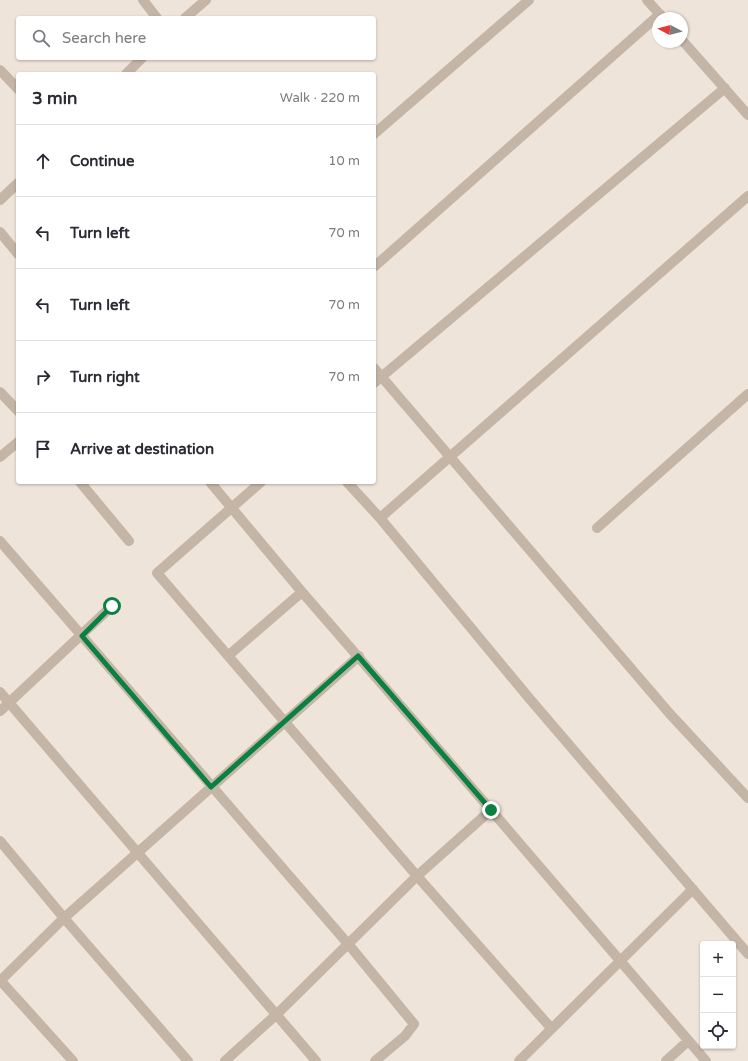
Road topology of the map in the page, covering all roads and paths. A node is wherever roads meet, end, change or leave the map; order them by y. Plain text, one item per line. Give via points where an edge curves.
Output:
1 (143, 0) edge
2 (206, 0) edge
3 (529, 0) edge
4 (647, 0) edge
5 (658, 12) edge
6 (155, 16) edge
7 (187, 16) edge
8 (652, 24) edge
9 (688, 47) edge
10 (140, 60) edge
11 (0, 70) edge
12 (128, 72) edge
13 (16, 87) edge
14 (725, 88) junction
15 (748, 115) edge
16 (376, 132) edge
17 (16, 185) edge
18 (748, 196) edge
19 (0, 200) edge
20 (0, 232) edge
21 (16, 252) edge
22 (376, 265) edge
23 (377, 380) edge
24 (0, 392) edge
25 (748, 394) edge
26 (16, 409) edge
27 (16, 444) edge
28 (0, 457) edge
29 (449, 458) junction
30 (82, 484) edge
31 (212, 484) edge
32 (259, 484) edge
33 (349, 484) edge
34 (231, 508) junction
35 (380, 518) junction
36 (597, 528) dead end
37 (130, 540) dead end
38 (0, 541) edge
39 (302, 592) junction
40 (112, 606) dead end
41 (82, 636) junction
42 (229, 656) junction
43 (358, 656) junction
44 (0, 692) edge
45 (9, 702) junction
46 (0, 711) edge
47 (284, 722) junction
48 (211, 787) junction
49 (748, 798) edge
50 (491, 810) junction
51 (0, 841) edge
52 (137, 854) junction
53 (417, 876) junction
54 (693, 889) junction
55 (64, 918) junction
56 (349, 945) junction
57 (748, 954) edge
58 (620, 961) junction
59 (0, 980) edge
60 (277, 1014) junction
61 (551, 1028) junction
62 (688, 1041) junction
63 (73, 1061) edge
64 (188, 1061) edge
65 (225, 1061) edge
66 (316, 1061) edge
67 (375, 1061) edge
68 (519, 1061) edge
69 (666, 1061) edge
70 (706, 1061) edge

1 - 6 street
2 - 7 street
3 - 16 street
4 - 5 street
8 - 22 street
9 - 14 street
10 - 12 street
11 - 13 street
14 - 15 street
14 - 23 street
17 - 19 street
18 - 29 street
20 - 21 street
23 - 29 street
24 - 26 street
25 - 36 street
27 - 28 street
29 - 35 street
29 - 49 street via 670,714
30 - 37 street
31 - 34 street
32 - 34 street
33 - 35 street
34 - 39 street
34 - 42 street via 157,573
35 - 54 street via 529,698
38 - 41 street
39 - 42 street
39 - 43 street
40 - 41 street
41 - 45 street
41 - 48 street
42 - 47 street
43 - 47 street
43 - 50 street
44 - 45 street
45 - 46 street
45 - 52 street
47 - 48 street
47 - 53 street
48 - 52 street
48 - 56 street
50 - 53 street
50 - 58 street
51 - 55 street
52 - 55 street
52 - 60 street
53 - 56 street
53 - 61 street
54 - 57 street
54 - 58 street
55 - 59 street
55 - 64 street
56 - 60 street
56 - 67 street via 414,1024 405,1036
58 - 61 street
58 - 62 street
59 - 63 street
60 - 65 street
60 - 66 street
61 - 68 street
62 - 69 street
62 - 70 street

